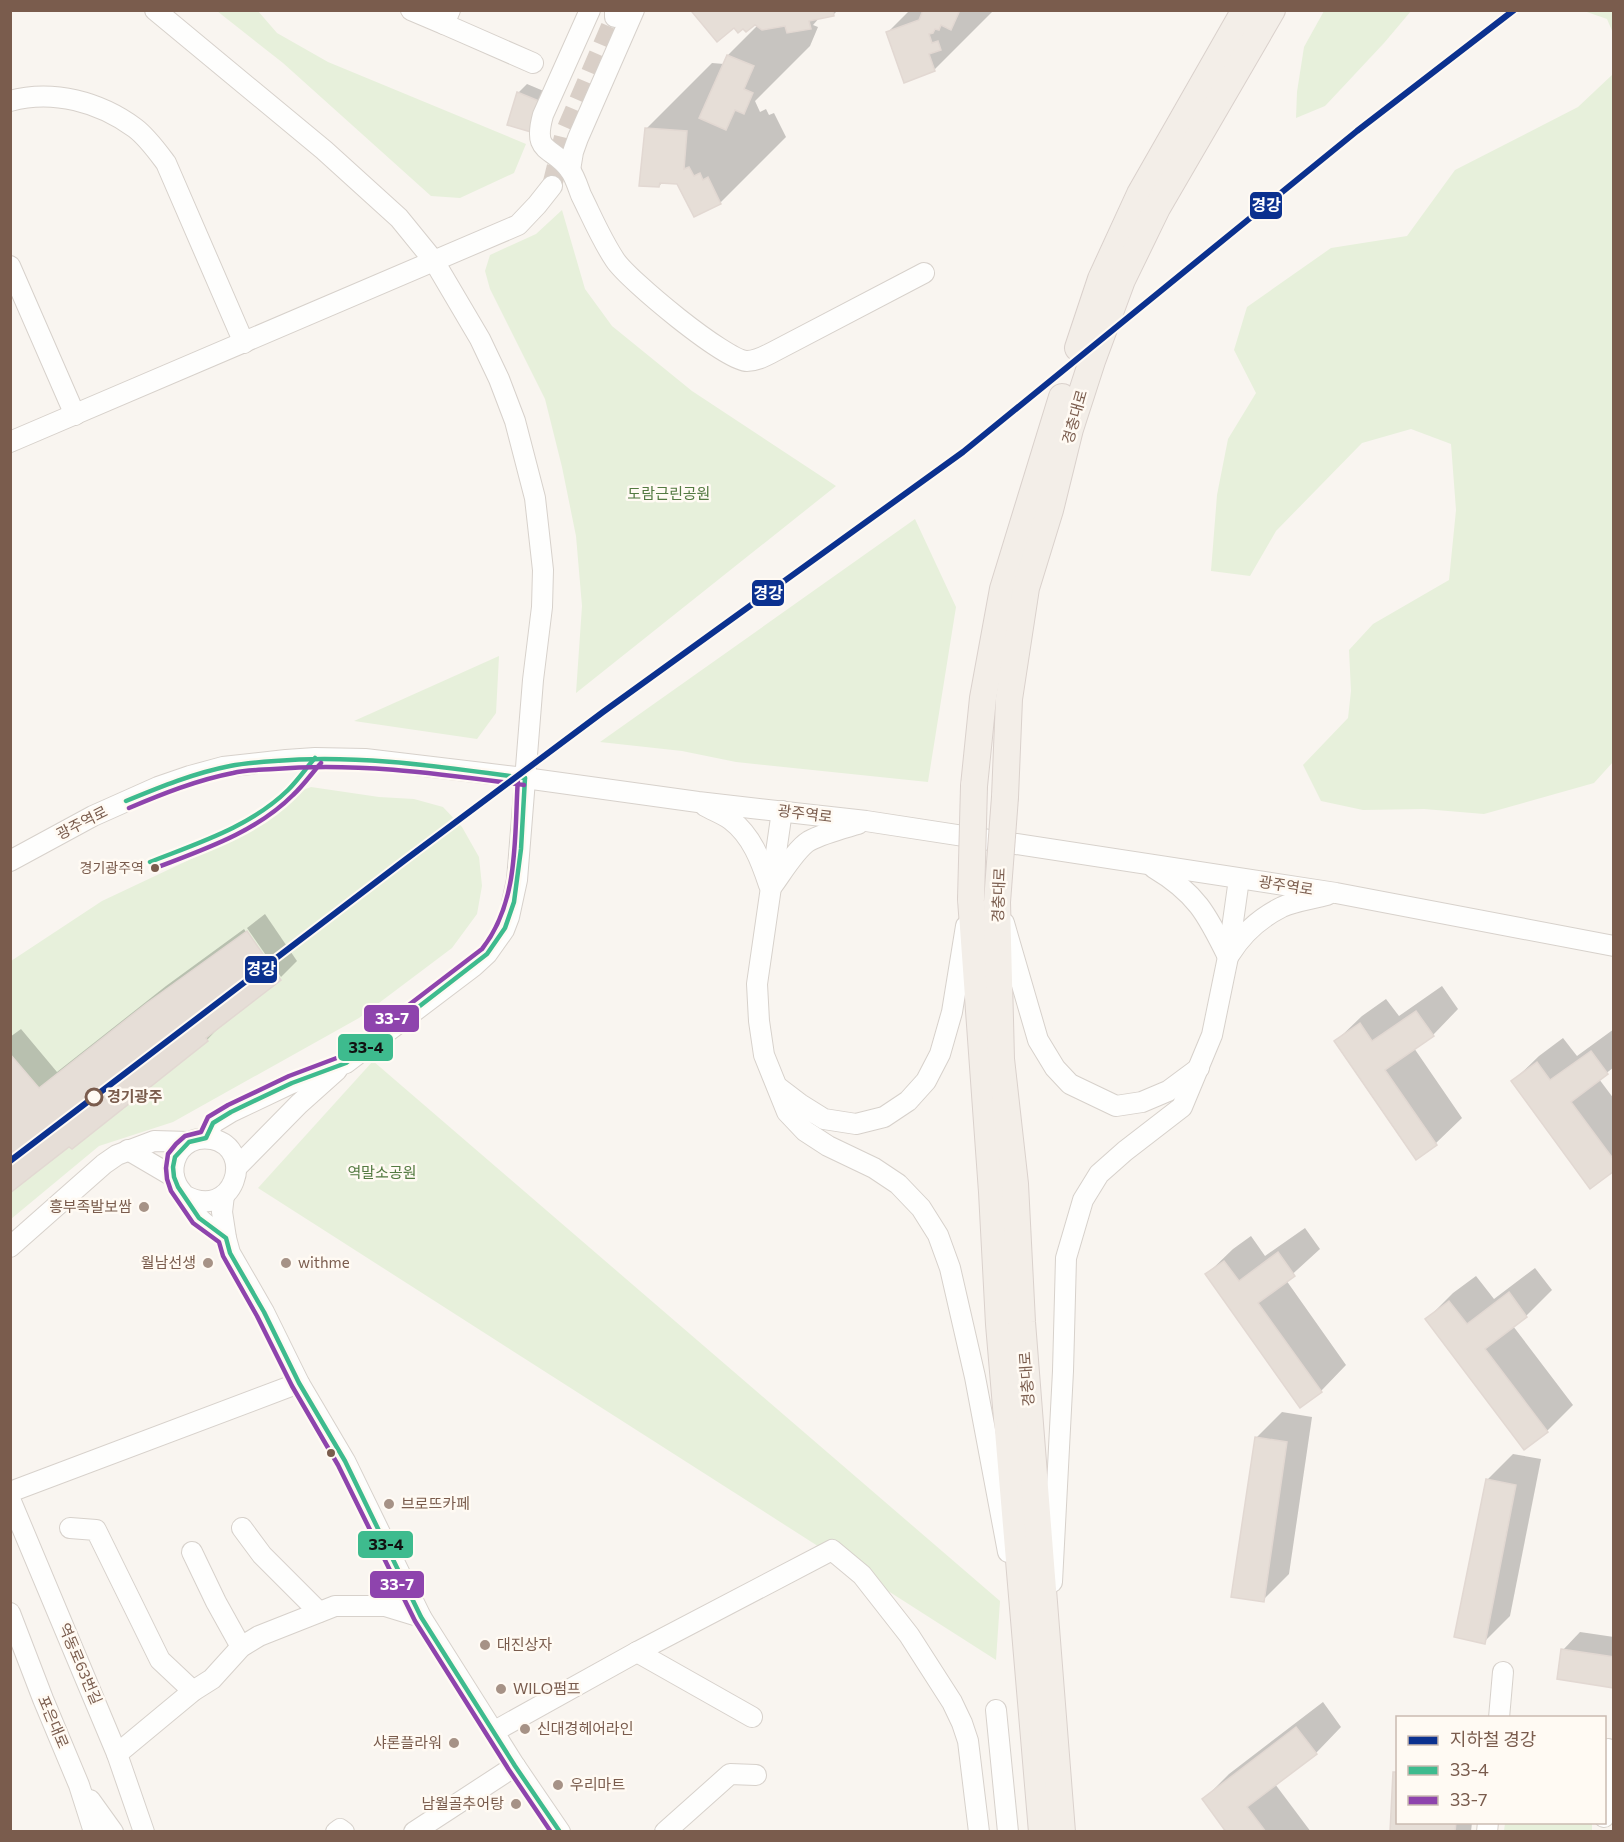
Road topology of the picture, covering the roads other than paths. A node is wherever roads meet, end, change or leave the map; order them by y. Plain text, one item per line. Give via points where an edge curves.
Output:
1 (155, 10) edge
2 (411, 10) edge
3 (590, 10) edge
4 (615, 10) edge
5 (621, 10) edge
6 (634, 10) edge
7 (1245, 10) edge
8 (1272, 10) edge
9 (447, 17) edge
10 (533, 63) dead end
11 (10, 101) edge
12 (570, 170) junction
13 (552, 186) tunnel mouth
14 (434, 261) junction
15 (10, 266) edge
16 (924, 273) dead end
17 (244, 343) junction
18 (75, 415) junction
19 (10, 442) edge
20 (525, 778) junction
21 (698, 802) junction
22 (782, 811) junction
23 (866, 821) junction
24 (10, 861) edge
25 (1146, 863) junction
26 (1239, 879) junction
27 (770, 890) junction
28 (1336, 893) junction
29 (971, 899) junction
30 (997, 902) junction
31 (1614, 946) edge
32 (1228, 957) junction
33 (346, 1063) junction
34 (1199, 1068) junction
35 (778, 1087) junction
36 (197, 1140) junction
37 (128, 1150) junction
38 (237, 1167) junction
39 (174, 1177) junction
40 (184, 1195) junction
41 (224, 1196) junction
42 (226, 1238) junction
43 (10, 1246) edge
44 (299, 1383) junction
45 (10, 1492) edge
46 (10, 1499) edge
47 (70, 1528) dead end
48 (242, 1528) dead end
49 (192, 1552) dead end
50 (319, 1612) junction
51 (10, 1613) edge
52 (421, 1617) junction
53 (241, 1647) junction
54 (1037, 1647) junction
55 (637, 1652) junction
56 (1503, 1672) dead end
57 (193, 1691) junction
58 (996, 1710) dead end
59 (1499, 1716) edge
60 (752, 1717) dead end
61 (494, 1732) junction
62 (1609, 1750) edge
63 (117, 1754) junction
64 (515, 1766) junction
65 (756, 1775) dead end
66 (79, 1785) junction
67 (1606, 1826) edge
68 (94, 1832) edge
69 (113, 1832) edge
70 (144, 1832) edge
71 (336, 1832) edge
72 (344, 1832) edge
73 (414, 1832) edge
74 (560, 1832) edge
75 (665, 1832) edge
76 (979, 1832) edge
77 (1008, 1832) edge
78 (1042, 1832) edge
79 (1062, 1832) edge

1 - 14 street via 324,150 399,218
2 - 9 street
3 - 12 street via 539,131 547,151
4 - 5 street via 615,17
6 - 12 street via 578,138
7 - 29 main road, 경충대로, bridge via 1140,194 1101,279 1040,465 1003,589 982,698 974,786
8 - 30 main road, 경충대로, bridge via 1157,208 1122,280 1070,429 1026,588 1009,699
9 - 10 street
11 - 17 street via 62,97 90,104 136,129 152,145 166,163
12 - 16 street via 616,262 634,282 706,339 746,361 759,359
13 - 14 street via 518,225
14 - 17 street
14 - 20 street via 499,379 515,421 535,498 543,570 542,607
15 - 18 street
17 - 18 street
18 - 19 street
20 - 21 street, 광주역로
20 - 24 street, 광주역로 via 346,758 223,767 126,801
20 - 33 street via 517,880 509,917 497,942 474,966
21 - 22 street, 광주역로
21 - 27 street via 732,820 745,835 758,852
22 - 23 street, 광주역로
22 - 27 street
23 - 25 street, 광주역로
23 - 27 street via 807,842
25 - 26 street, 광주역로
25 - 32 street via 1194,898
26 - 28 street, 광주역로
26 - 32 street
27 - 35 street via 757,984 764,1054
28 - 31 street, 광주역로
28 - 32 street via 1284,906 1262,919 1241,937
29 - 35 street via 952,1012 940,1054 926,1082 908,1101 884,1117 855,1124 824,1119
29 - 54 main road, 경충대로 via 999,1323
30 - 34 street via 1038,1040 1070,1084 1116,1106 1142,1102 1168,1091
30 - 54 main road, 경충대로 via 1001,1059 1015,1184
32 - 34 street via 1212,1035
33 - 36 street via 231,1112
33 - 38 street
34 - 54 street via 1182,1107 1099,1174 1083,1200 1066,1258 1062,1383
35 - 54 street via 787,1112 806,1131 898,1184 921,1208 938,1235 950,1268
36 - 37 street via 154,1141
36 - 38 street via 218,1140 234,1156
36 - 39 street via 175,1157
37 - 39 street
37 - 43 street via 104,1164
38 - 41 street via 236,1178
39 - 40 street
40 - 41 street via 204,1202
40 - 42 street via 200,1218
41 - 42 street
42 - 44 street via 230,1253
44 - 45 street
44 - 52 street via 345,1461
46 - 63 street, 역동로63번길
47 - 57 street via 96,1530 160,1659
48 - 50 street via 262,1555
49 - 53 street
50 - 52 street via 335,1606 385,1606
50 - 53 street
51 - 66 street, 포은대로
52 - 61 street
53 - 57 street via 212,1679
54 - 78 main road, 경충대로
54 - 79 main road, 경충대로
55 - 60 street
55 - 61 street
55 - 76 street via 832,1550 862,1575 909,1635 952,1702 968,1741
56 - 59 street
57 - 63 street
58 - 77 street
61 - 64 street
62 - 67 street
63 - 70 street, 역동로63번길
64 - 73 street
64 - 74 street
65 - 75 street via 730,1774
66 - 68 street, 포은대로
66 - 69 street
71 - 72 street

